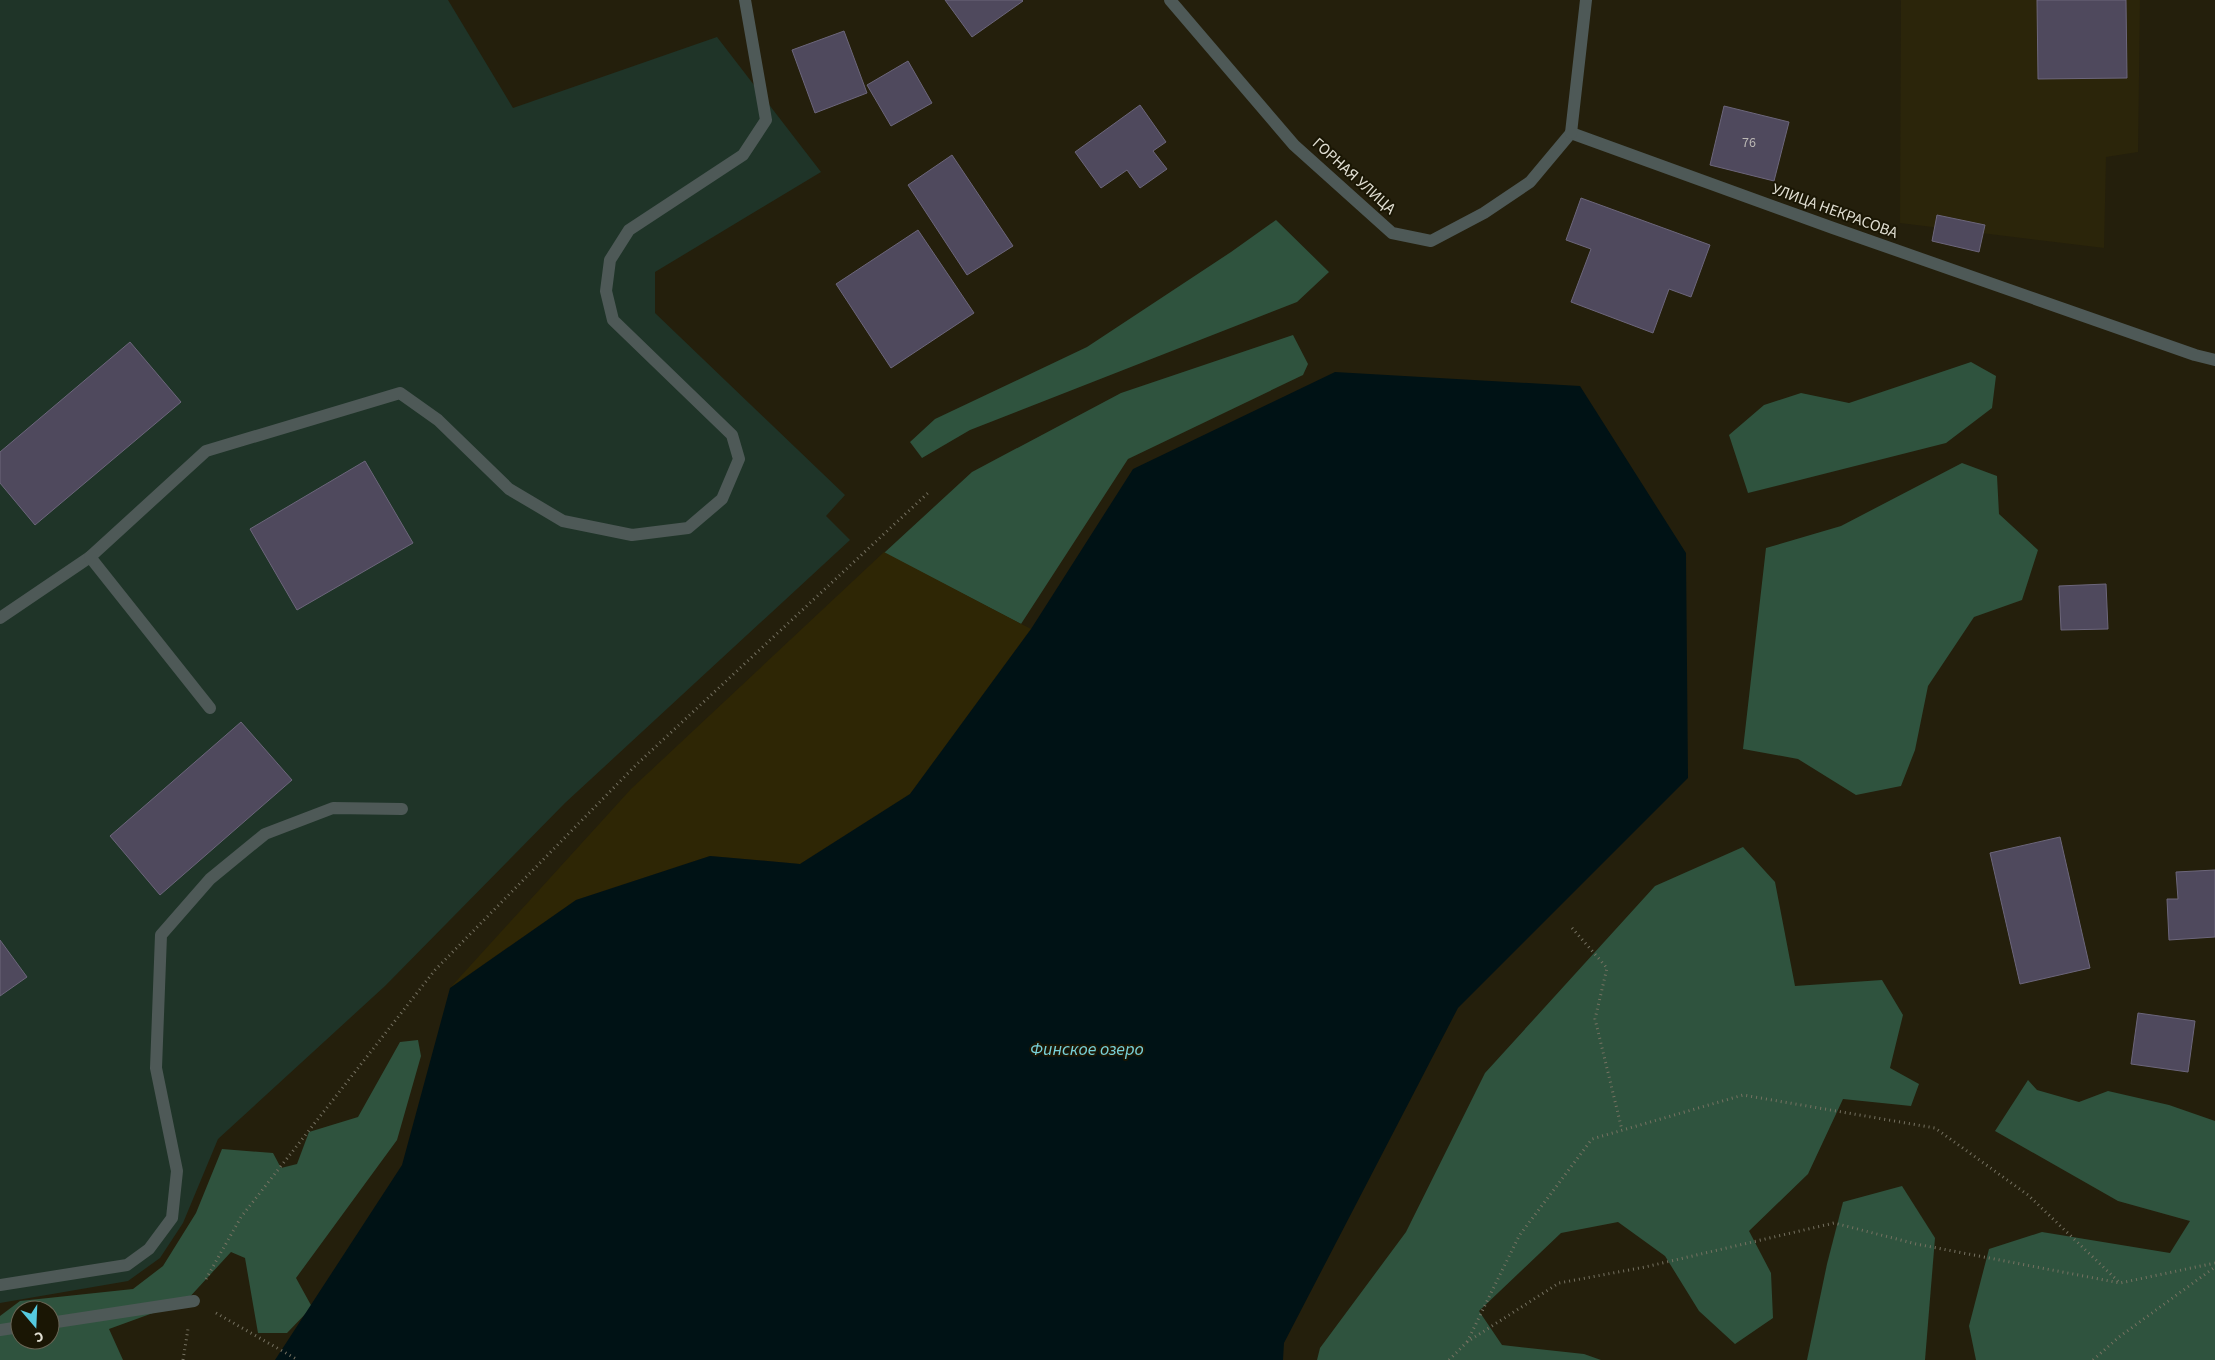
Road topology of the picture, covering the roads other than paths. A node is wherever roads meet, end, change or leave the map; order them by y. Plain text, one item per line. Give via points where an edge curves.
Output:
1 (745, 0) edge
2 (1170, 0) edge
3 (1586, 0) edge
4 (1571, 133) junction
5 (2215, 360) edge
6 (90, 557) junction
7 (0, 618) edge
8 (210, 708) dead end
9 (402, 809) dead end
10 (0, 1285) edge
11 (194, 1301) road end
12 (60, 1321) edge

1 - 6 street via 766,120 743,156 629,230 610,260 606,291 613,320 732,435 739,459 722,499 688,528 632,534 563,521 509,490 438,420 400,393 206,451
2 - 4 street, ГОРНАЯ УЛИЦА via 1294,145 1392,233 1431,241 1484,213 1530,182
3 - 4 street
4 - 5 street, УЛИЦА НЕКРАСОВА via 1851,235
6 - 7 street
6 - 8 street
9 - 10 street via 333,808 265,834 210,879 167,928 161,936 156,1068 176,1171 172,1218 149,1249 127,1265
11 - 12 street

